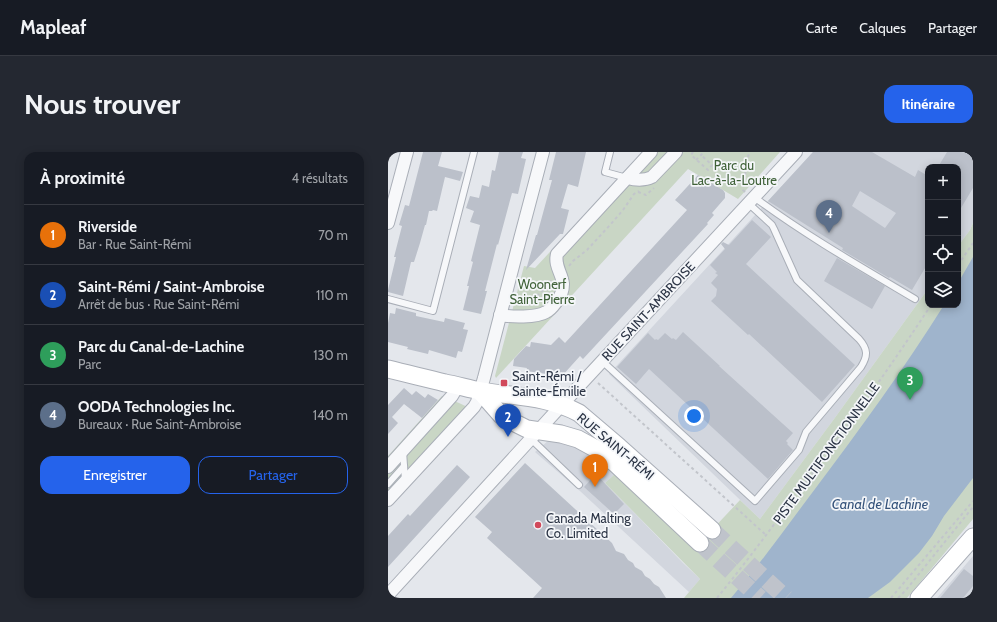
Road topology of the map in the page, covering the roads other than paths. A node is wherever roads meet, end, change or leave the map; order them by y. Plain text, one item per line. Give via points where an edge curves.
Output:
1 (406, 152) edge
2 (474, 152) edge
3 (543, 152) edge
4 (610, 152) edge
5 (651, 152) edge
6 (676, 152) edge
7 (796, 152) edge
8 (627, 178) junction
9 (749, 198) junction
10 (388, 223) edge
11 (388, 299) edge
12 (915, 299) dead end
13 (500, 315) junction
14 (602, 361) junction
15 (389, 372) edge
16 (458, 386) junction
17 (480, 391) junction
18 (562, 405) junction
19 (535, 435) junction
20 (404, 450) junction
21 (404, 466) junction
22 (388, 468) edge
23 (405, 481) junction
24 (388, 484) edge
25 (579, 485) dead end
26 (388, 500) edge
27 (973, 537) edge
28 (388, 595) edge
29 (922, 597) edge

1 - 10 street
2 - 11 lane via 433,311
3 - 13 street
4 - 8 lane via 605,172
5 - 8 street
6 - 8 street via 652,177 642,180
7 - 9 street, RUE SAINT-AMBROISE
8 - 13 street via 557,254 556,260 563,282 562,293 551,309 540,315
9 - 12 lane
9 - 14 street, RUE SAINT-AMBROISE
9 - 14 lane via 774,228 797,280 859,339 866,353 861,367 806,432 799,450 755,501
13 - 17 street
14 - 18 street, RUE SAINT-AMBROISE
15 - 16 main road, RUE SAINT-RÉMI
16 - 17 main road, RUE SAINT-RÉMI
16 - 20 street
17 - 18 main road, RUE SAINT-RÉMI via 511,394
17 - 19 main road, RUE SAINT-RÉMI via 501,415
17 - 23 street via 474,407
18 - 19 street, RUE SAINT-AMBROISE
18 - 19 main road, RUE SAINT-RÉMI via 579,413 602,432 706,536 600,451 578,439 561,434
19 - 25 lane
19 - 28 street, RUE SAINT-AMBROISE
20 - 21 lane
20 - 22 street
21 - 23 lane
21 - 24 lane
23 - 26 street
27 - 29 main road

